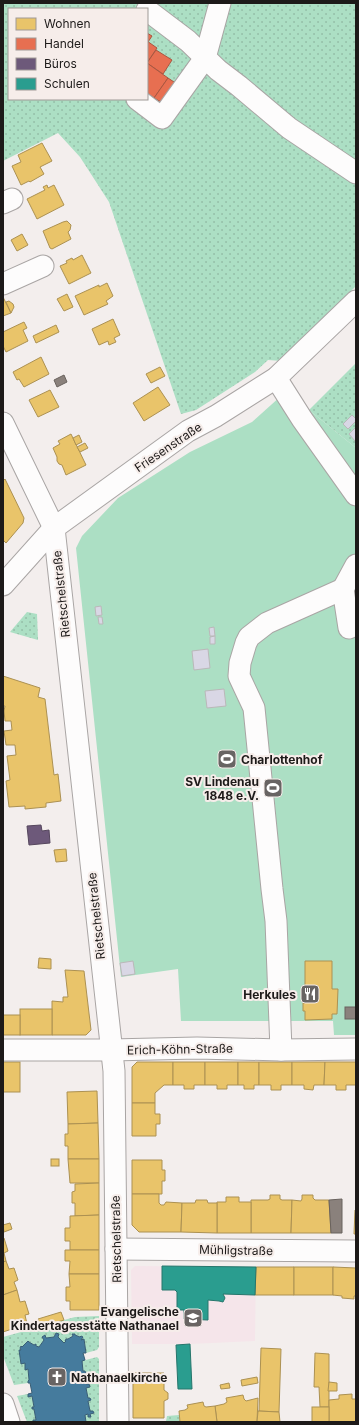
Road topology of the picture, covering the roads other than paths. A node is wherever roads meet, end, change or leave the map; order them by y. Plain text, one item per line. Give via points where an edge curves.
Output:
1 (220, 3) edge
2 (148, 11) edge
3 (205, 58) junction
4 (139, 100) edge
5 (356, 174) edge
6 (42, 266) dead end
7 (3, 284) edge
8 (356, 301) edge
9 (276, 378) junction
10 (3, 423) edge
11 (356, 495) edge
12 (54, 528) junction
13 (356, 565) edge
14 (3, 584) edge
15 (343, 589) junction
16 (349, 628) dead end
17 (356, 1049) edge
18 (3, 1050) edge
19 (111, 1050) junction
20 (281, 1050) junction
21 (116, 1248) junction
22 (356, 1251) edge
23 (3, 1404) edge
24 (9, 1422) edge
25 (118, 1422) edge

1 - 3 street
2 - 3 street via 188,41
3 - 4 street via 162,118
3 - 5 street via 289,128
6 - 7 street
8 - 9 street, Friesenstraße
9 - 11 street
9 - 12 street, Friesenstraße via 188,431
10 - 12 street, Rietschelstraße
12 - 14 street, Friesenstraße
12 - 19 street, Rietschelstraße
13 - 15 street
15 - 16 street
15 - 20 street via 256,631 249,637 240,663 239,676 254,708 276,921
17 - 20 street, Erich-Köhn-Straße
18 - 19 street, Erich-Köhn-Straße
19 - 20 street, Erich-Köhn-Straße
19 - 21 street, Rietschelstraße via 114,1072
21 - 22 street, Mühligstraße
21 - 25 street, Rietschelstraße
23 - 24 street

